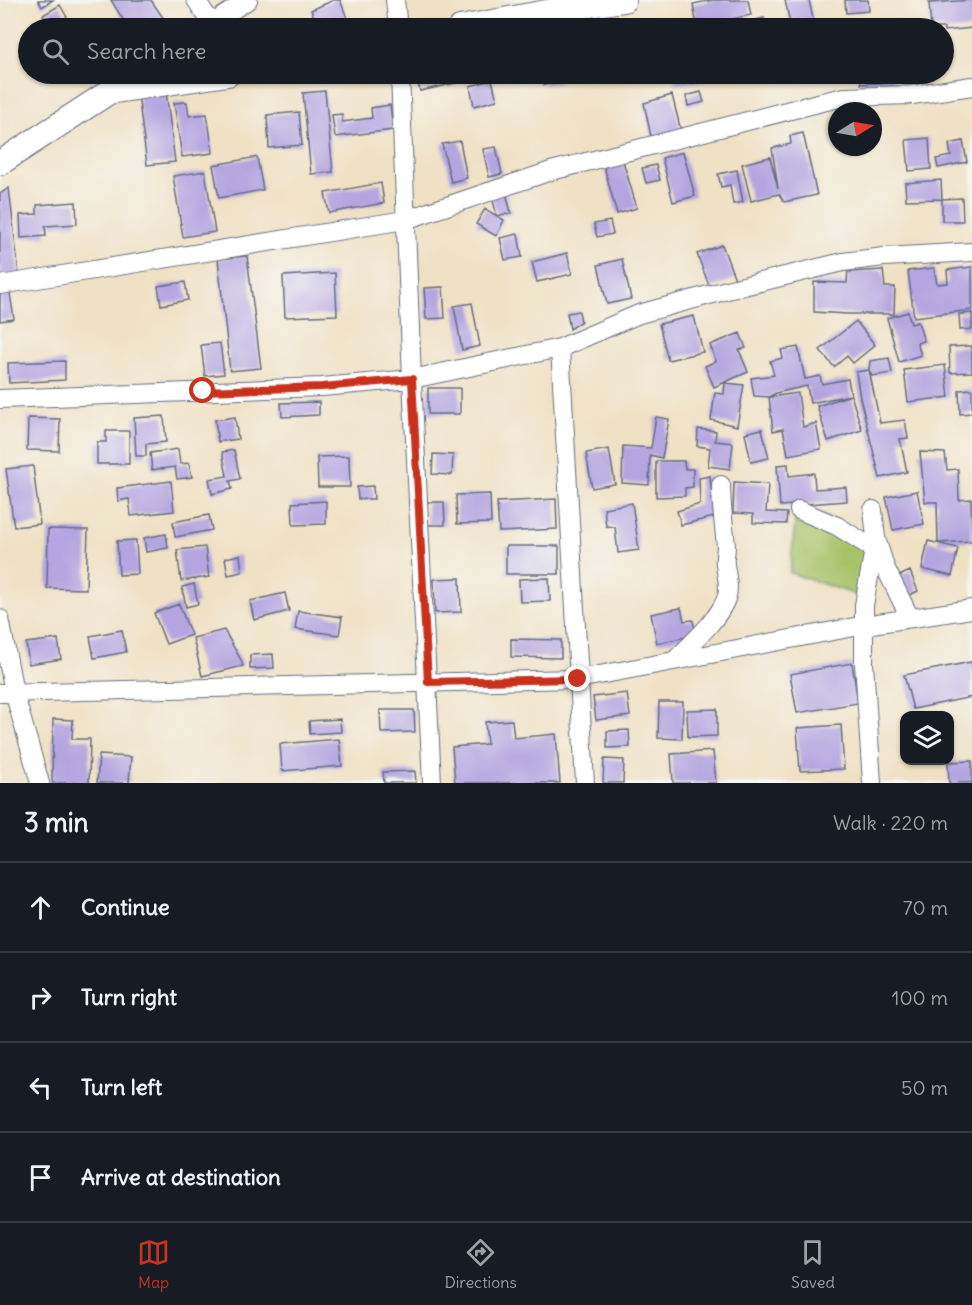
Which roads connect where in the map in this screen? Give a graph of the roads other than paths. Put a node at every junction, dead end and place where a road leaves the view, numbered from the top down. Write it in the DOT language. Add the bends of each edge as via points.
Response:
graph roads {
  1 [pos="196,0"];
  2 [pos="248,0"];
  3 [pos="395,0"];
  4 [pos="624,0"];
  5 [pos="553,5"];
  6 [pos="205,18"];
  7 [pos="221,18"];
  8 [pos="397,18"];
  9 [pos="500,18"];
  10 [pos="123,84"];
  11 [pos="165,84"];
  12 [pos="400,84"];
  13 [pos="972,86"];
  14 [pos="109,93"];
  15 [pos="0,163"];
  16 [pos="405,220"];
  17 [pos="972,252"];
  18 [pos="0,285"];
  19 [pos="560,348"];
  20 [pos="412,379"];
  21 [pos="0,399"];
  22 [pos="721,485"];
  23 [pos="799,510"];
  24 [pos="873,510"];
  25 [pos="875,543"];
  26 [pos="972,609"];
  27 [pos="910,618"];
  28 [pos="0,619"];
  29 [pos="865,625"];
  30 [pos="674,661"];
  31 [pos="578,679"];
  32 [pos="428,682"];
  33 [pos="7,692"];
  34 [pos="40,783"];
  35 [pos="432,783"];
  36 [pos="585,783"];
  37 [pos="872,783"];
  1 -- 6 [label="street"];
  2 -- 7 [label="street"];
  3 -- 8 [label="street"];
  4 -- 5 [label="street"];
  5 -- 9 [label="street"];
  10 -- 14 [label="street"];
  11 -- 14 [label="street"];
  12 -- 16 [label="street"];
  13 -- 16 [label="street" via="822,102 551,171"];
  14 -- 15 [label="street"];
  16 -- 18 [label="street"];
  16 -- 20 [label="street"];
  17 -- 19 [label="street" via="884,257 832,265 639,314"];
  19 -- 20 [label="street"];
  19 -- 31 [label="street"];
  20 -- 21 [label="street" via="322,387"];
  20 -- 32 [label="street"];
  22 -- 30 [label="street" via="726,598 711,623"];
  23 -- 25 [label="street"];
  24 -- 25 [label="street"];
  25 -- 27 [label="street"];
  25 -- 29 [label="street" via="864,604"];
  26 -- 27 [label="street"];
  27 -- 29 [label="street"];
  28 -- 33 [label="street"];
  29 -- 30 [label="street"];
  29 -- 37 [label="street"];
  30 -- 31 [label="street"];
  31 -- 32 [label="street"];
  31 -- 36 [label="street"];
  32 -- 33 [label="street"];
  32 -- 35 [label="street"];
  33 -- 34 [label="street"];
}
